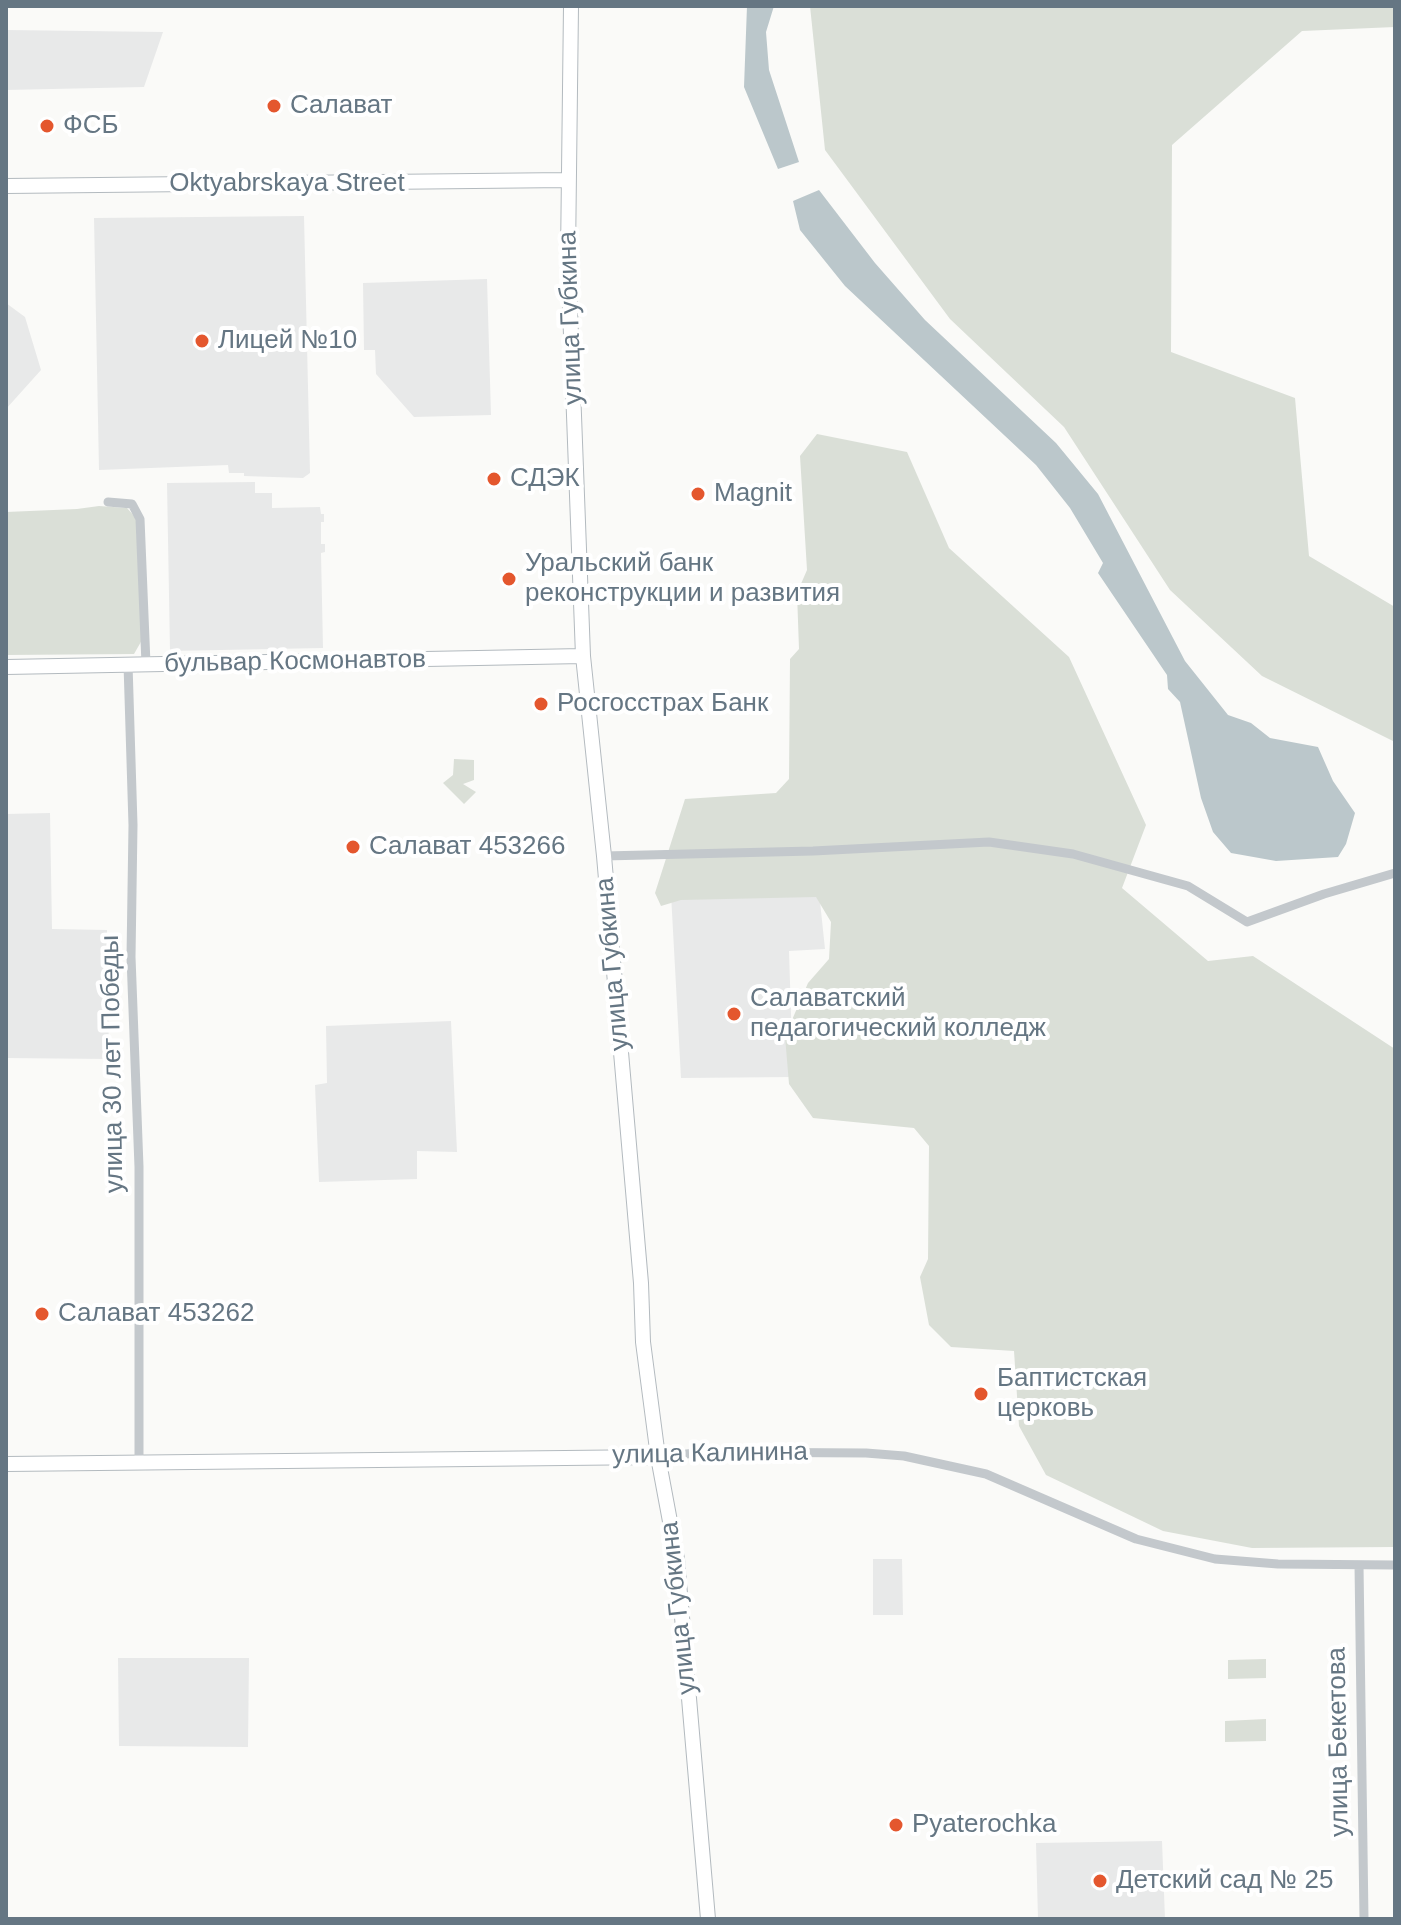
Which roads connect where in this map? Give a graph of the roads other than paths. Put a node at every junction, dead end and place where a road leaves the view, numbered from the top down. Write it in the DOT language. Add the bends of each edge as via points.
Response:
graph roads {
  1 [pos="571,6"];
  2 [pos="567,180"];
  3 [pos="6,186"];
  4 [pos="108,502"];
  5 [pos="583,656"];
  6 [pos="128,664"];
  7 [pos="146,664"];
  8 [pos="6,667"];
  9 [pos="604,856"];
  10 [pos="1395,873"];
  11 [pos="658,1457"];
  12 [pos="139,1463"];
  13 [pos="6,1464"];
  14 [pos="1359,1565"];
  15 [pos="1395,1565"];
  16 [pos="708,1919"];
  17 [pos="1364,1919"];
  1 -- 2 [label="street, улица Губкина"];
  2 -- 3 [label="street, Oktyabrskaya Street"];
  2 -- 5 [label="street, улица Губкина"];
  4 -- 7 [label="street" via="132,504 140,519"];
  5 -- 7 [label="street, бульвар Космонавтов"];
  5 -- 9 [label="street, улица Губкина"];
  6 -- 7 [label="street, бульвар Космонавтов"];
  6 -- 8 [label="street, бульвар Космонавтов"];
  6 -- 12 [label="street, улица 30 лет Победы" via="139,1167"];
  9 -- 10 [label="street" via="989,842 1073,854 1188,886 1247,922"];
  9 -- 11 [label="street, улица Губкина" via="643,1342"];
  11 -- 12 [label="street, улица Калинина"];
  11 -- 14 [label="street, улица Калинина" via="705,1452 904,1456 986,1474 1136,1539 1215,1559"];
  11 -- 16 [label="street, улица Губкина" via="677,1559"];
  12 -- 13 [label="street, улица Калинина"];
  14 -- 15 [label="street, улица Калинина"];
  14 -- 17 [label="street, улица Бекетова"];
}
